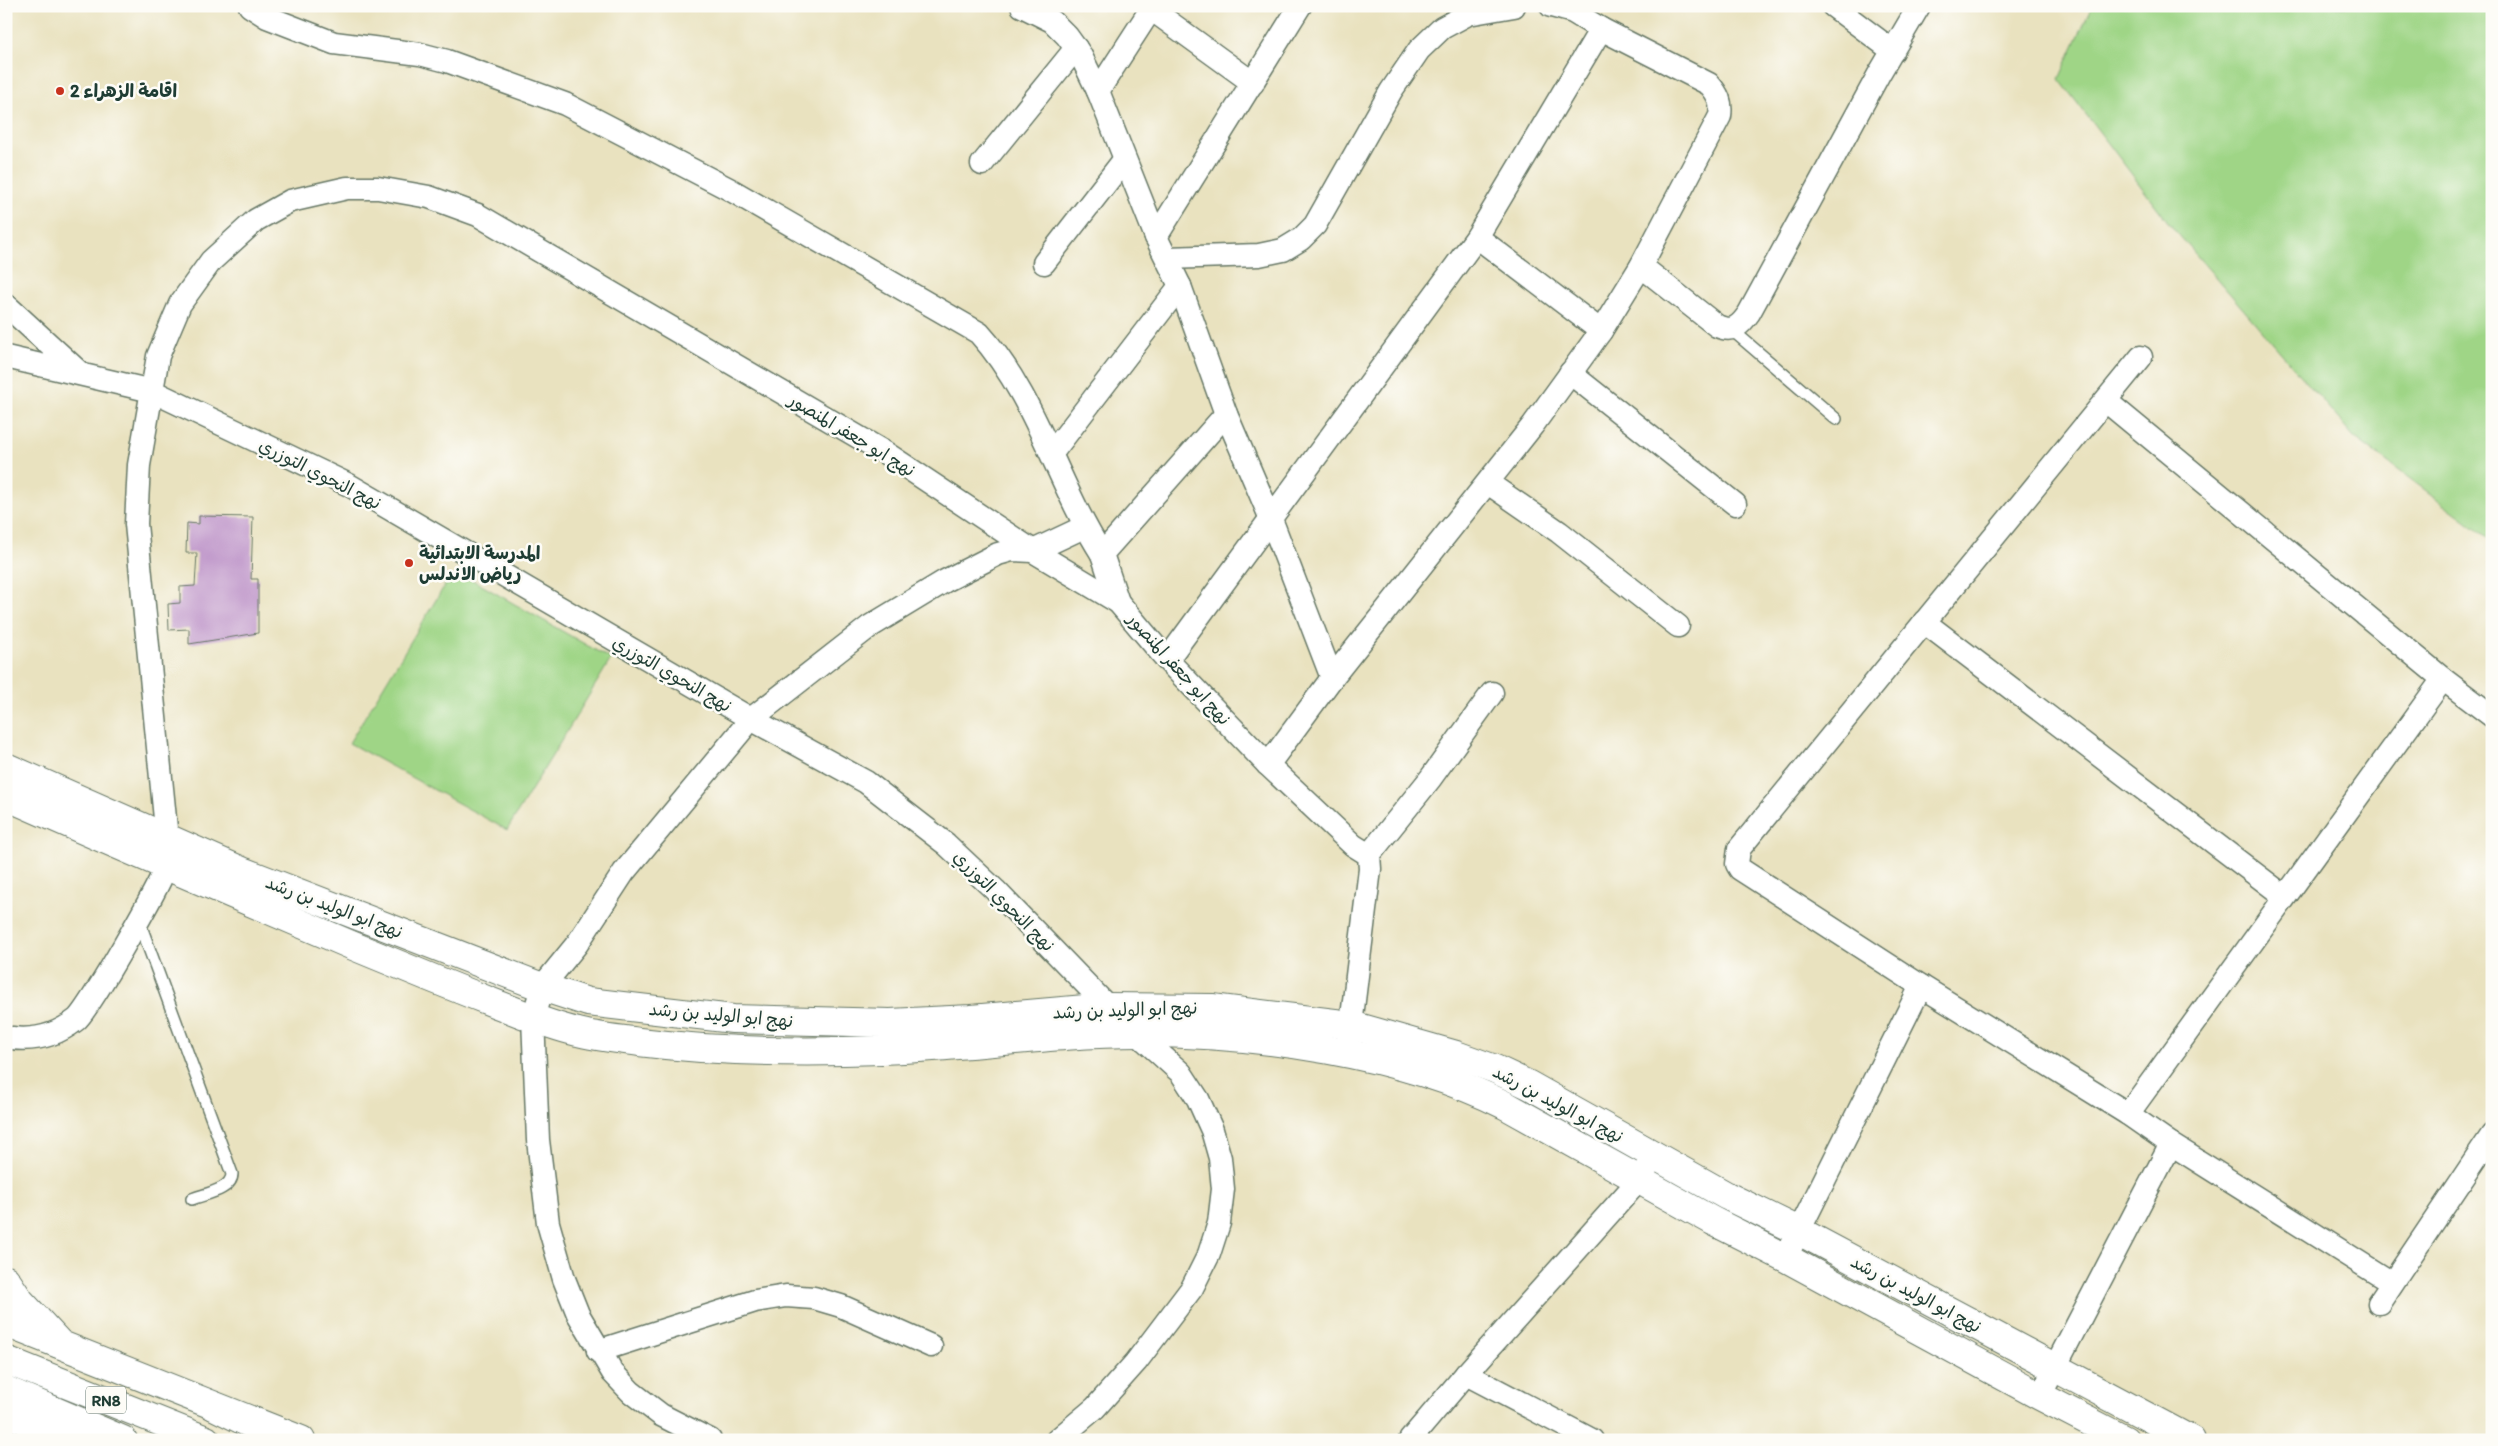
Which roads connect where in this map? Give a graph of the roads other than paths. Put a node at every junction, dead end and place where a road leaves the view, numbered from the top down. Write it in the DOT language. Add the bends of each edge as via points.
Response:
graph roads {
  1 [pos="250,6"];
  2 [pos="1022,6"];
  3 [pos="1300,6"];
  4 [pos="1514,6"];
  5 [pos="1551,6"];
  6 [pos="1833,6"];
  7 [pos="1919,6"];
  8 [pos="1152,8"];
  9 [pos="1572,9"];
  10 [pos="1601,29"];
  11 [pos="1076,48"];
  12 [pos="1893,51"];
  13 [pos="1254,83"];
  14 [pos="1098,91"];
  15 [pos="1124,160"];
  16 [pos="982,164"];
  17 [pos="1156,236"];
  18 [pos="1476,237"];
  19 [pos="1167,258"];
  20 [pos="1044,263"];
  21 [pos="1641,266"];
  22 [pos="1180,286"];
  23 [pos="6,305"];
  24 [pos="1732,330"];
  25 [pos="1601,331"];
  26 [pos="6,357"];
  27 [pos="2141,357"];
  28 [pos="1570,373"];
  29 [pos="82,374"];
  30 [pos="152,392"];
  31 [pos="2106,401"];
  32 [pos="1226,414"];
  33 [pos="1836,419"];
  34 [pos="1052,453"];
  35 [pos="1488,483"];
  36 [pos="1735,504"];
  37 [pos="1271,520"];
  38 [pos="1084,526"];
  39 [pos="1033,551"];
  40 [pos="1102,554"];
  41 [pos="1118,602"];
  42 [pos="1924,622"];
  43 [pos="1678,626"];
  44 [pos="1167,660"];
  45 [pos="1332,678"];
  46 [pos="2443,679"];
  47 [pos="1492,693"];
  48 [pos="2492,716"];
  49 [pos="751,720"];
  50 [pos="1268,765"];
  51 [pos="6,767"];
  52 [pos="6,796"];
  53 [pos="167,839"];
  54 [pos="1369,855"];
  55 [pos="166,866"];
  56 [pos="2284,896"];
  57 [pos="138,920"];
  58 [pos="1921,986"];
  59 [pos="542,987"];
  60 [pos="1108,1008"];
  61 [pos="533,1018"];
  62 [pos="1351,1025"];
  63 [pos="1138,1033"];
  64 [pos="12,1038"];
  65 [pos="1345,1054"];
  66 [pos="2128,1114"];
  67 [pos="2492,1135"];
  68 [pos="2171,1144"];
  69 [pos="1653,1156"];
  70 [pos="1639,1180"];
  71 [pos="192,1199"];
  72 [pos="1800,1232"];
  73 [pos="1786,1258"];
  74 [pos="6,1280"];
  75 [pos="2392,1283"];
  76 [pos="2379,1303"];
  77 [pos="6,1323"];
  78 [pos="60,1344"];
  79 [pos="931,1346"];
  80 [pos="598,1351"];
  81 [pos="6,1360"];
  82 [pos="2055,1369"];
  83 [pos="1466,1374"];
  84 [pos="6,1390"];
  85 [pos="2040,1396"];
  86 [pos="214,1406"];
  87 [pos="6,1413"];
  88 [pos="70,1440"];
  89 [pos="123,1440"];
  90 [pos="206,1440"];
  91 [pos="283,1440"];
  92 [pos="301,1440"];
  93 [pos="710,1440"];
  94 [pos="1058,1440"];
  95 [pos="1410,1440"];
  96 [pos="1592,1440"];
  97 [pos="2125,1440"];
  98 [pos="2191,1440"];
  1 -- 34 [label="street" via="267,17 334,43 420,54 487,74 565,104 729,189 979,333 1002,359"];
  2 -- 11 [label="street" via="1052,21"];
  3 -- 13 [label="street"];
  4 -- 19 [label="street" via="1468,14 1442,28 1419,50 1391,91 1315,225 1300,239 1283,250 1259,255"];
  5 -- 9 [label="street"];
  6 -- 12 [label="street"];
  7 -- 12 [label="street"];
  8 -- 13 [label="street"];
  8 -- 14 [label="street"];
  9 -- 10 [label="street"];
  10 -- 18 [label="street"];
  10 -- 21 [label="street" via="1708,84 1720,100 1720,116"];
  11 -- 14 [label="street"];
  11 -- 16 [label="street"];
  12 -- 24 [label="street" via="1749,313 1740,326"];
  13 -- 17 [label="street"];
  14 -- 15 [label="street"];
  15 -- 17 [label="street"];
  15 -- 20 [label="street"];
  17 -- 19 [label="street"];
  18 -- 25 [label="street"];
  18 -- 37 [label="street"];
  19 -- 22 [label="street"];
  21 -- 24 [label="street" via="1717,326"];
  21 -- 25 [label="street"];
  22 -- 32 [label="street"];
  22 -- 34 [label="street"];
  23 -- 29 [label="street"];
  24 -- 33 [label="lane"];
  25 -- 28 [label="street"];
  26 -- 29 [label="street, نهج النحوي التوزري"];
  27 -- 31 [label="street"];
  28 -- 35 [label="street"];
  28 -- 36 [label="street"];
  29 -- 30 [label="street, نهج النحوي التوزري"];
  30 -- 39 [label="street, نهج ابو جعفر المنصور" via="158,356 180,304 211,261 256,220 290,201 318,193 347,188 407,192 478,215 582,274 884,452"];
  30 -- 49 [label="street, نهج النحوي التوزري" via="349,485"];
  30 -- 53 [label="street, نهج ابو جعفر المنصور" via="138,465 136,524"];
  31 -- 42 [label="street"];
  31 -- 46 [label="street"];
  32 -- 37 [label="street"];
  32 -- 40 [label="street"];
  34 -- 38 [label="street"];
  35 -- 43 [label="street" via="1559,532"];
  35 -- 45 [label="street"];
  37 -- 44 [label="street"];
  37 -- 45 [label="street"];
  38 -- 39 [label="street"];
  38 -- 40 [label="street"];
  39 -- 41 [label="street, نهج ابو جعفر المنصور"];
  39 -- 49 [label="street" via="1012,550 998,554 936,586 869,627"];
  40 -- 41 [label="street"];
  41 -- 44 [label="street, نهج ابو جعفر المنصور"];
  42 -- 56 [label="street"];
  42 -- 58 [label="street" via="1739,849 1736,859 1740,869"];
  44 -- 50 [label="street, نهج ابو جعفر المنصور"];
  45 -- 50 [label="street"];
  46 -- 48 [label="street"];
  46 -- 56 [label="street"];
  47 -- 54 [label="street" via="1430,779"];
  49 -- 59 [label="street" via="624,872 577,944"];
  49 -- 60 [label="street, نهج النحوي التوزري" via="866,782 905,810 995,890"];
  50 -- 54 [label="street, نهج ابو جعفر المنصور" via="1353,845"];
  51 -- 53 [label="main road, نهج ابو الوليد بن رشد"];
  52 -- 55 [label="main road, نهج ابو الوليد بن رشد"];
  53 -- 55 [label="street, نهج ابو جعفر المنصور"];
  53 -- 59 [label="main road, نهج ابو الوليد بن رشد"];
  54 -- 62 [label="street"];
  55 -- 57 [label="street"];
  55 -- 61 [label="main road, نهج ابو الوليد بن رشد"];
  56 -- 66 [label="street"];
  57 -- 64 [label="street" via="78,1019 49,1036 28,1040"];
  57 -- 71 [label="lane" via="232,1174 227,1186"];
  58 -- 66 [label="street"];
  58 -- 72 [label="street"];
  59 -- 60 [label="main road, نهج ابو الوليد بن رشد" via="588,1002 646,1010 805,1022 890,1023"];
  59 -- 61 [label="street"];
  60 -- 62 [label="main road, نهج ابو الوليد بن رشد" via="1212,1008"];
  60 -- 63 [label="street, نهج النحوي التوزري"];
  61 -- 63 [label="main road, نهج ابو الوليد بن رشد" via="578,1032 642,1042 799,1052 946,1047"];
  61 -- 80 [label="street" via="538,1140 548,1223 564,1279"];
  62 -- 65 [label="street"];
  62 -- 69 [label="main road, نهج ابو الوليد بن رشد" via="1495,1069"];
  63 -- 65 [label="main road, نهج ابو الوليد بن رشد" via="1280,1042"];
  63 -- 94 [label="street, نهج النحوي التوزري" via="1181,1072 1209,1122 1220,1158 1223,1189 1219,1223 1209,1254 1192,1288 1165,1326 1094,1408"];
  65 -- 70 [label="main road, نهج ابو الوليد بن رشد" via="1474,1090"];
  66 -- 68 [label="street"];
  67 -- 75 [label="street"];
  68 -- 75 [label="street"];
  68 -- 82 [label="street"];
  69 -- 70 [label="street"];
  69 -- 72 [label="main road, نهج ابو الوليد بن رشد"];
  70 -- 73 [label="main road, نهج ابو الوليد بن رشد"];
  70 -- 83 [label="street"];
  72 -- 73 [label="street"];
  72 -- 82 [label="main road, نهج ابو الوليد بن رشد"];
  73 -- 85 [label="main road, نهج ابو الوليد بن رشد"];
  74 -- 78 [label="main road" via="20,1301"];
  75 -- 76 [label="street"];
  77 -- 78 [label="main road"];
  78 -- 86 [label="main road"];
  79 -- 80 [label="street" via="841,1306 814,1298 786,1296 755,1301"];
  80 -- 93 [label="street" via="631,1392 661,1415"];
  81 -- 90 [label="main road, RN8"];
  82 -- 85 [label="street"];
  82 -- 98 [label="main road, نهج ابو الوليد بن رشد"];
  83 -- 95 [label="street"];
  83 -- 96 [label="street"];
  84 -- 89 [label="main road, RN8"];
  85 -- 97 [label="main road, نهج ابو الوليد بن رشد"];
  86 -- 91 [label="main road"];
  86 -- 92 [label="main road"];
  87 -- 88 [label="main road"];
}
